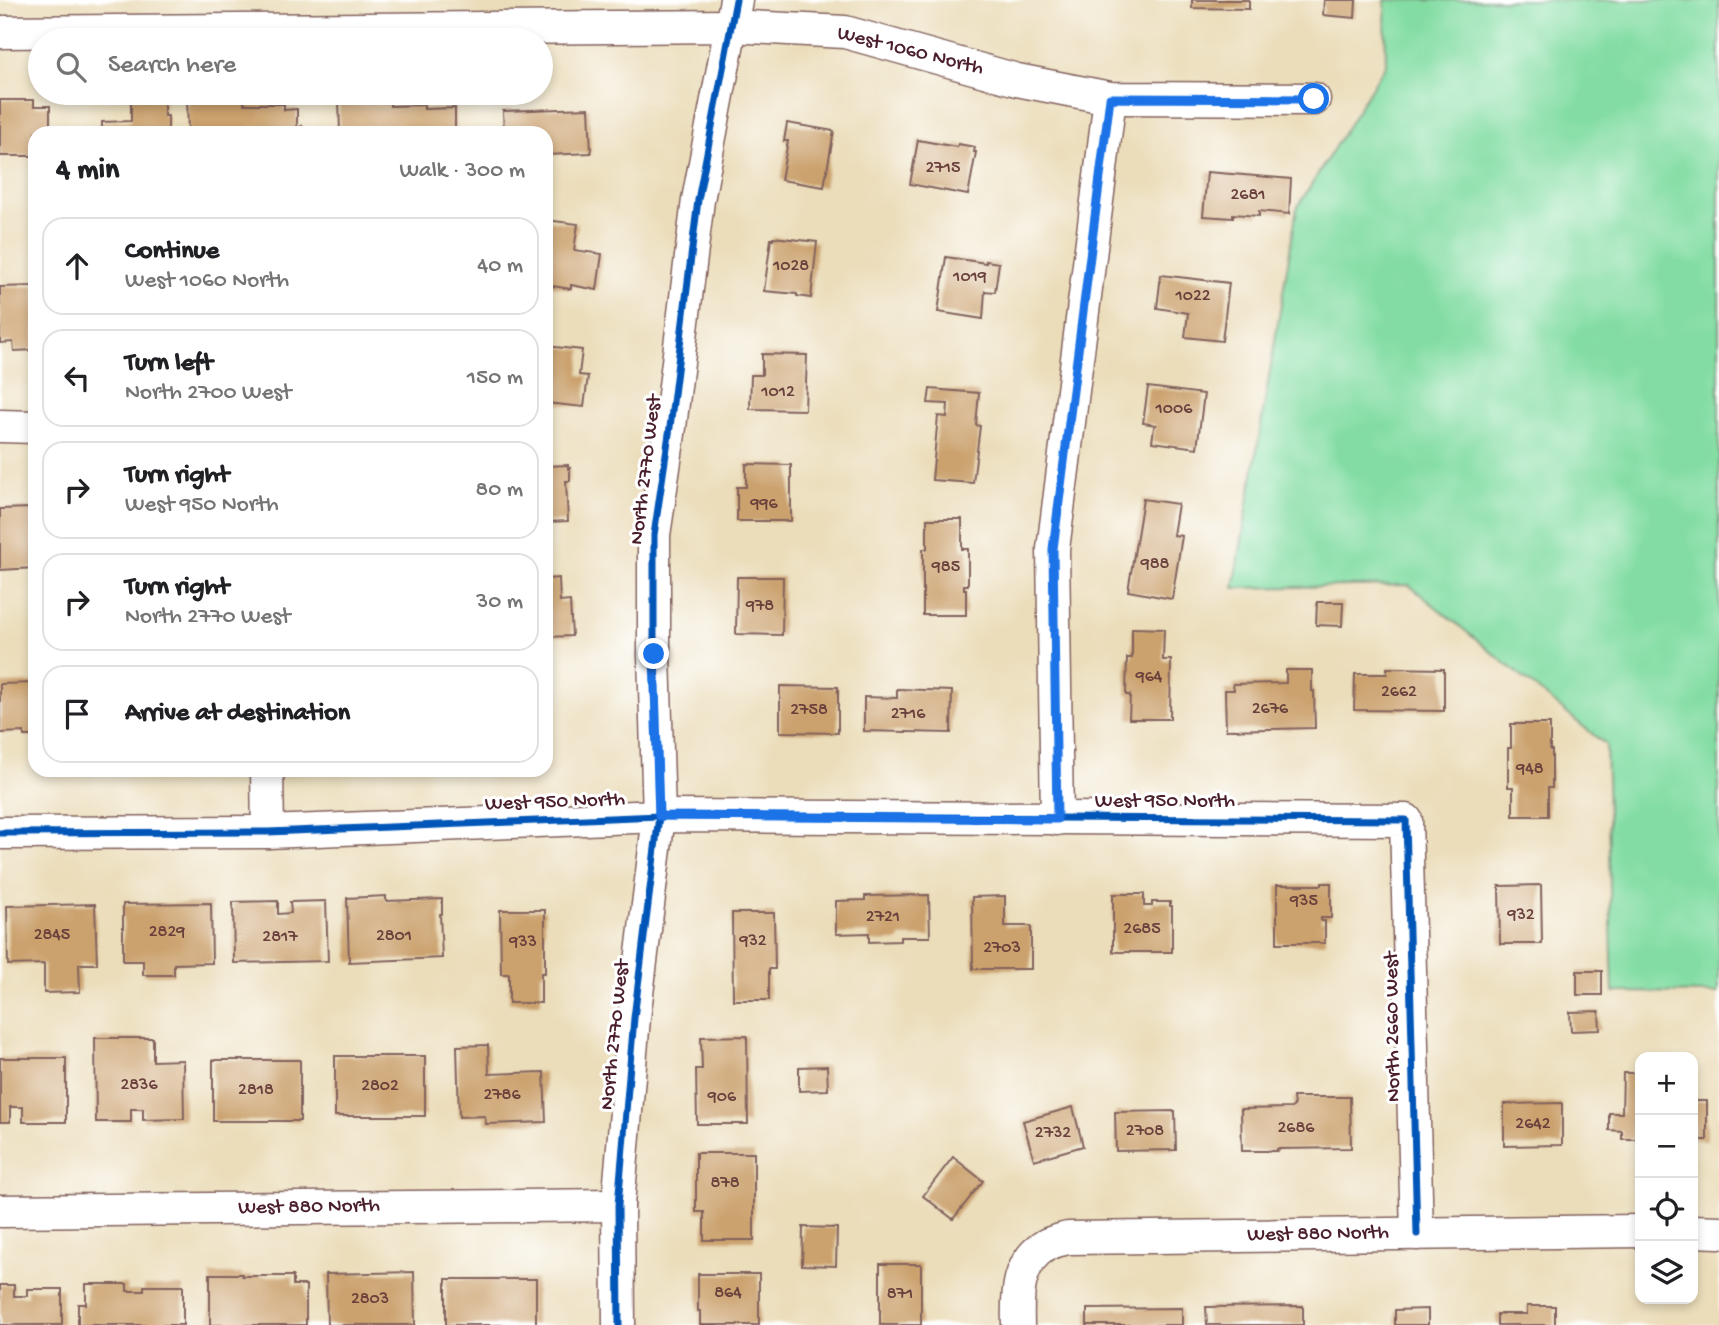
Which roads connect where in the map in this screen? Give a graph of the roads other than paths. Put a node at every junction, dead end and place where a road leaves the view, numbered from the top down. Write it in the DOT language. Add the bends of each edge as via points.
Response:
graph roads {
  1 [pos="733,13"];
  2 [pos="154,28"];
  3 [pos="28,31"];
  4 [pos="0,32"];
  5 [pos="1110,98"];
  6 [pos="1314,99"];
  7 [pos="0,426"];
  8 [pos="28,427"];
  9 [pos="267,777"];
  10 [pos="659,816"];
  11 [pos="1057,819"];
  12 [pos="1406,820"];
  13 [pos="268,832"];
  14 [pos="0,833"];
  15 [pos="618,1205"];
  16 [pos="0,1211"];
  17 [pos="1635,1231"];
  18 [pos="1698,1231"];
  19 [pos="1719,1232"];
  20 [pos="1417,1234"];
  21 [pos="619,1325"];
  22 [pos="1018,1325"];
  1 -- 2 [label="street, West 1060 North"];
  1 -- 5 [label="street, West 1060 North" via="845,32 1017,80"];
  1 -- 10 [label="street, North 2770 West" via="698,200 653,535"];
  3 -- 4 [label="street, West 1060 North"];
  5 -- 6 [label="street, West 1060 North"];
  5 -- 11 [label="street" via="1053,549"];
  7 -- 8 [label="street"];
  9 -- 13 [label="street"];
  10 -- 11 [label="street, West 950 North"];
  10 -- 13 [label="street, West 950 North"];
  10 -- 15 [label="street, North 2770 West" via="634,1018"];
  11 -- 12 [label="street, West 950 North"];
  12 -- 20 [label="street, North 2660 West"];
  13 -- 14 [label="street, West 950 North"];
  15 -- 16 [label="street, West 880 North"];
  15 -- 21 [label="street, North 2770 West"];
  17 -- 20 [label="street, West 880 North"];
  18 -- 19 [label="street"];
  20 -- 22 [label="street, West 880 North" via="1068,1238 1040,1250 1021,1274"];
}
